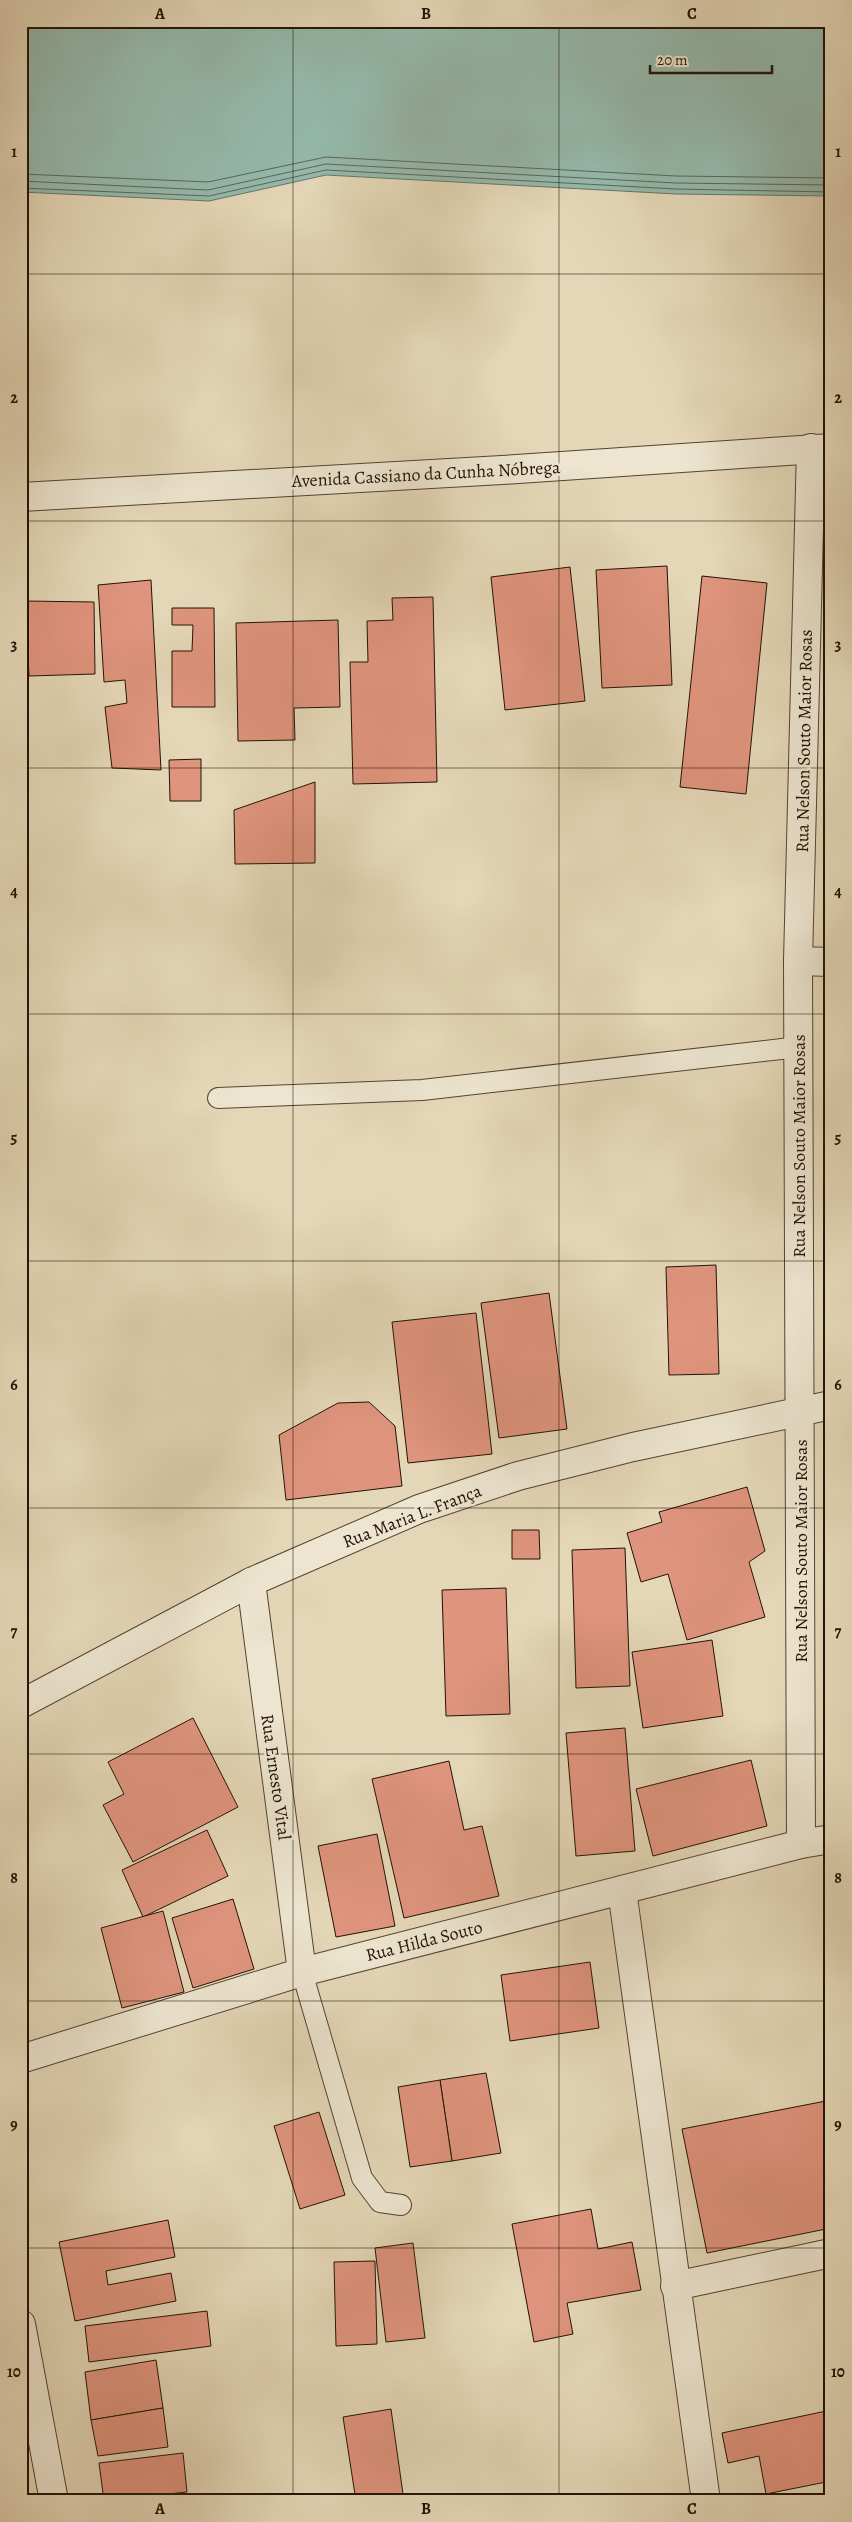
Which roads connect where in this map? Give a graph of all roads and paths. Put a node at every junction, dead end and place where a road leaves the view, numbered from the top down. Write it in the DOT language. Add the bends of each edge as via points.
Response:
graph roads {
  1 [pos="821,448"];
  2 [pos="21,497"];
  3 [pos="798,962"];
  4 [pos="831,962"];
  5 [pos="799,1047"];
  6 [pos="218,1098"];
  7 [pos="831,1405"];
  8 [pos="801,1410"];
  9 [pos="251,1582"];
  10 [pos="21,1704"];
  11 [pos="831,1838"];
  12 [pos="801,1844"];
  13 [pos="622,1890"];
  14 [pos="302,1972"];
  15 [pos="21,2059"];
  16 [pos="401,2205"];
  17 [pos="831,2253"];
  18 [pos="675,2286"];
  19 [pos="21,2324"];
  20 [pos="31,2431"];
  21 [pos="54,2501"];
  22 [pos="706,2501"];
  1 -- 2 [label="street, Avenida Cassiano da Cunha Nóbrega"];
  1 -- 3 [label="street, Rua Nelson Souto Maior Rosas"];
  3 -- 4 [label="street"];
  3 -- 5 [label="street, Rua Nelson Souto Maior Rosas"];
  5 -- 6 [label="lane" via="422,1090"];
  5 -- 8 [label="street, Rua Nelson Souto Maior Rosas"];
  7 -- 8 [label="street, Rua Maria L. França"];
  8 -- 9 [label="street, Rua Maria L. França" via="518,1476 419,1509"];
  8 -- 12 [label="street, Rua Nelson Souto Maior Rosas"];
  9 -- 10 [label="street, Rua Maria L. França"];
  9 -- 14 [label="street, Rua Ernesto Vital"];
  11 -- 12 [label="street, Rua Hilda Souto"];
  12 -- 13 [label="street, Rua Hilda Souto"];
  13 -- 14 [label="street, Rua Hilda Souto"];
  13 -- 18 [label="street"];
  14 -- 15 [label="street, Rua Hilda Souto"];
  14 -- 16 [label="lane" via="362,2178 380,2202"];
  17 -- 18 [label="street"];
  18 -- 22 [label="street"];
  19 -- 20 [label="street"];
  20 -- 21 [label="street"];
}
